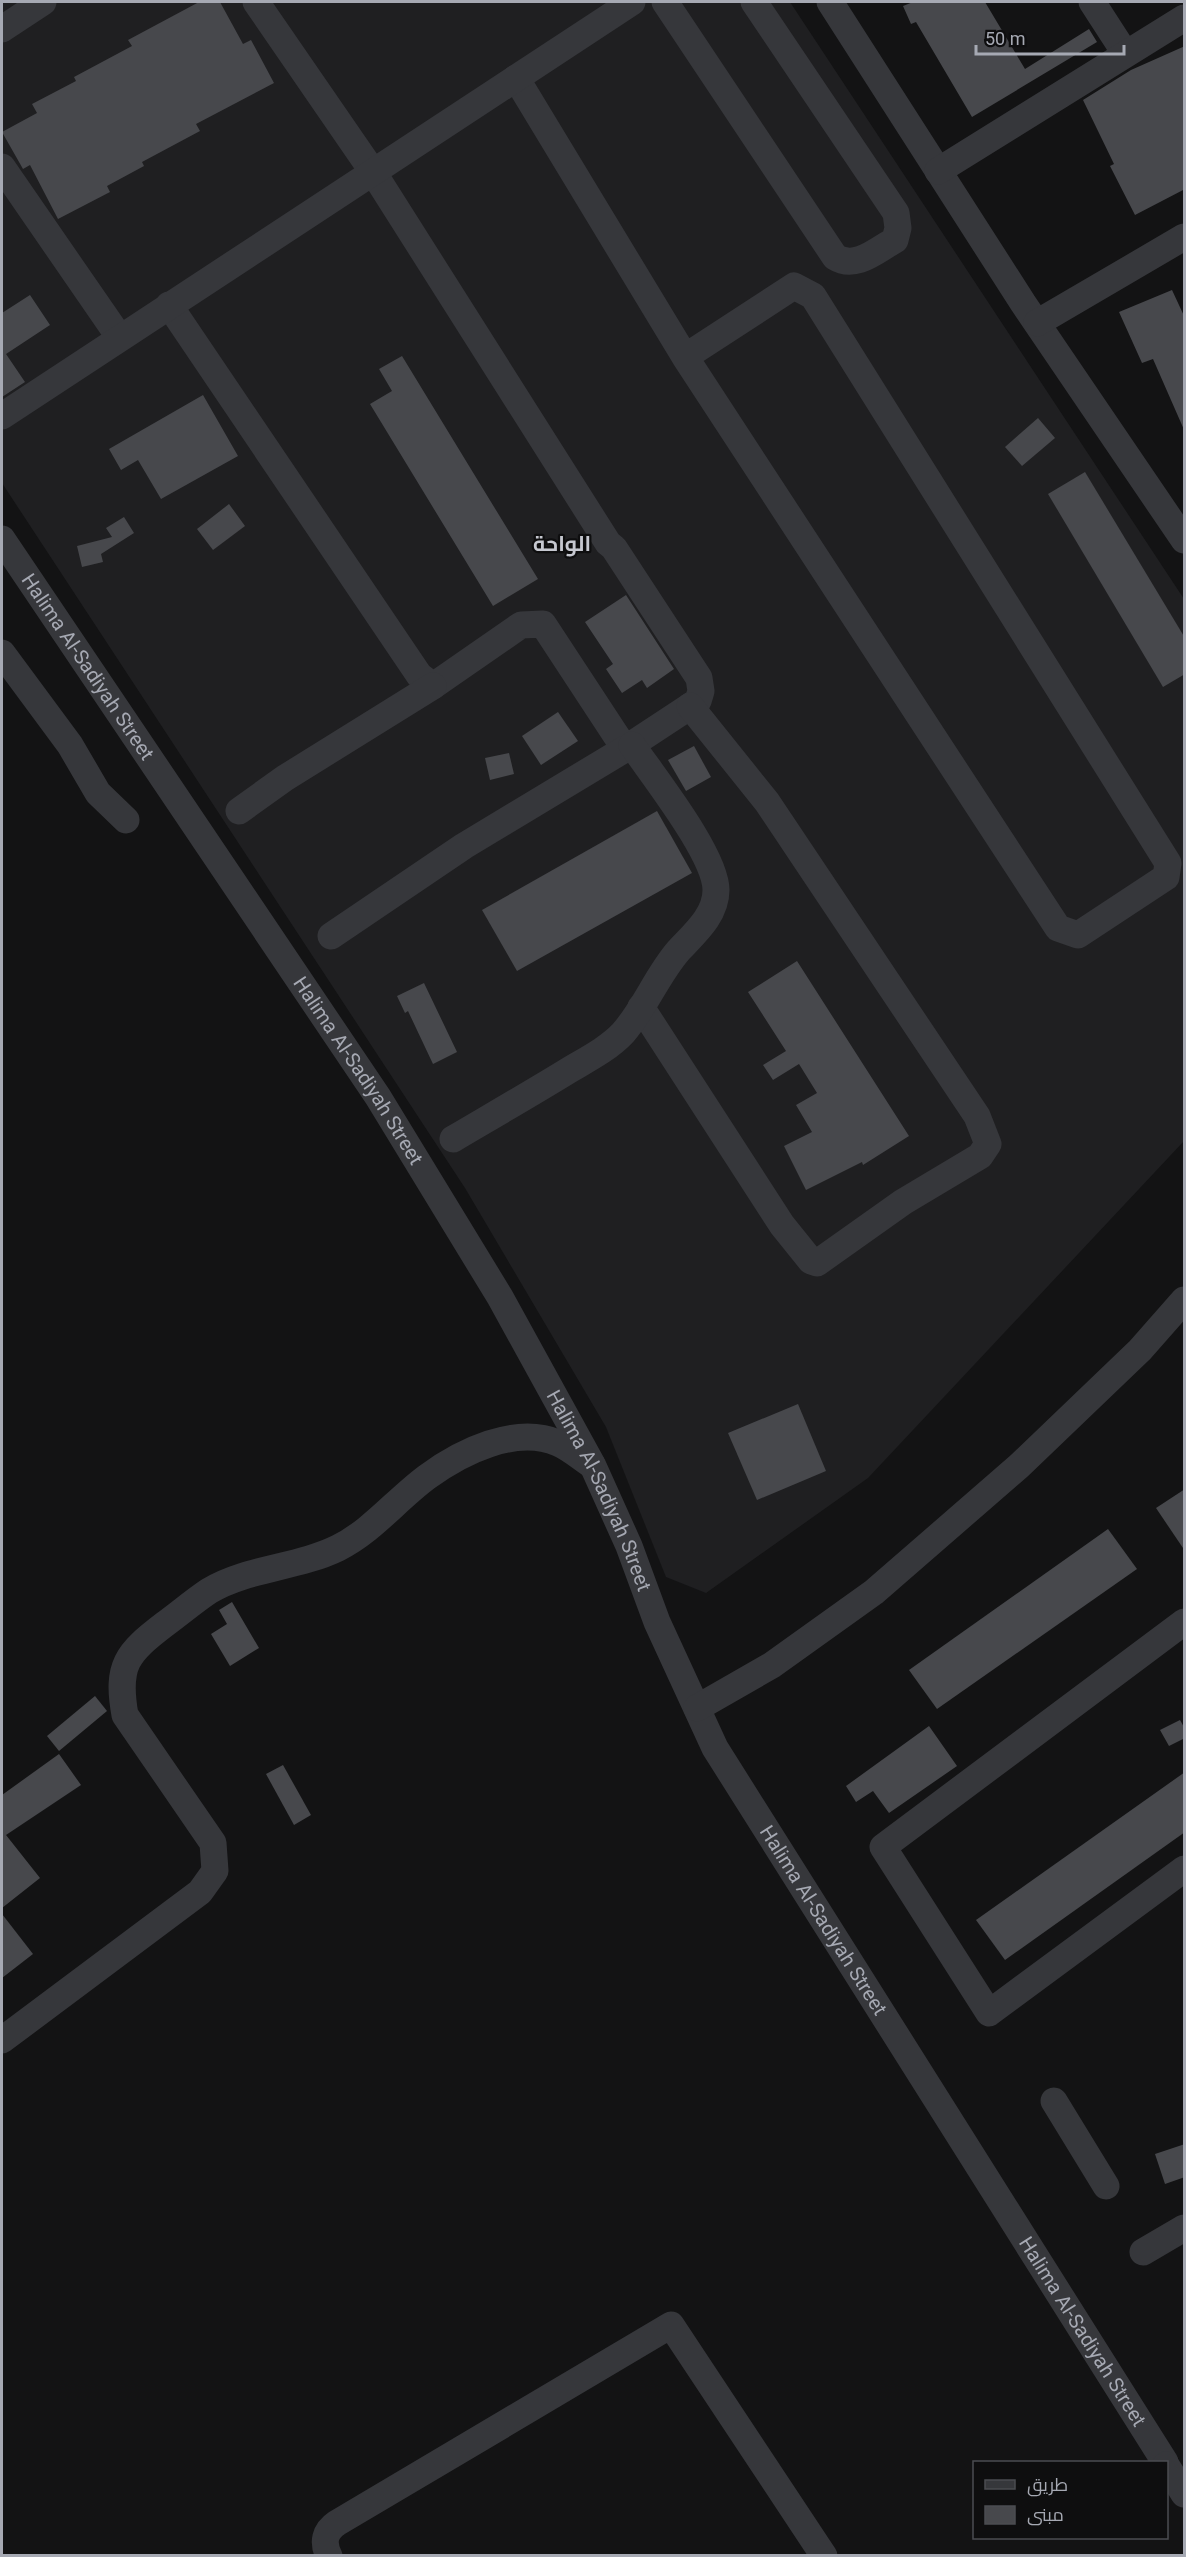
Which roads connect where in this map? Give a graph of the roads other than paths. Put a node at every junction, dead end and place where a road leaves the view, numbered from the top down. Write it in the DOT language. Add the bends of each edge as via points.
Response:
graph roads {
  1 [pos="43,2"];
  2 [pos="256,2"];
  3 [pos="665,2"];
  4 [pos="754,2"];
  5 [pos="830,2"];
  6 [pos="1092,2"];
  7 [pos="624,3"];
  8 [pos="1185,18"];
  9 [pos="2,29"];
  10 [pos="1125,53"];
  11 [pos="516,78"];
  12 [pos="2,167"];
  13 [pos="938,171"];
  14 [pos="373,172"];
  15 [pos="1185,237"];
  16 [pos="169,305"];
  17 [pos="1037,323"];
  18 [pos="120,338"];
  19 [pos="685,357"];
  20 [pos="2,416"];
  21 [pos="1181,528"];
  22 [pos="2,539"];
  23 [pos="2,653"];
  24 [pos="433,686"];
  25 [pos="690,706"];
  26 [pos="629,747"];
  27 [pos="239,811"];
  28 [pos="126,820"];
  29 [pos="331,936"];
  30 [pos="641,1007"];
  31 [pos="453,1139"];
  32 [pos="1185,1300"];
  33 [pos="593,1466"];
  34 [pos="1185,1622"];
  35 [pos="697,1708"];
  36 [pos="1185,1869"];
  37 [pos="2,2040"];
  38 [pos="1054,2101"];
  39 [pos="1106,2186"];
  40 [pos="1185,2228"];
  41 [pos="1143,2252"];
  42 [pos="1164,2461"];
  43 [pos="1168,2467"];
  44 [pos="1185,2494"];
  45 [pos="816,2553"];
  46 [pos="329,2556"];
  1 -- 9 [label="street"];
  2 -- 14 [label="street"];
  3 -- 4 [label="street" via="835,257 858,261 895,240 896,213"];
  5 -- 13 [label="street"];
  6 -- 10 [label="street"];
  7 -- 11 [label="street"];
  8 -- 10 [label="street"];
  10 -- 13 [label="street"];
  11 -- 14 [label="street"];
  11 -- 19 [label="street"];
  12 -- 18 [label="street"];
  13 -- 17 [label="street"];
  14 -- 16 [label="street"];
  14 -- 25 [label="street" via="608,543 699,678 700,697"];
  15 -- 17 [label="street"];
  16 -- 18 [label="street"];
  16 -- 24 [label="street" via="419,675"];
  17 -- 21 [label="street"];
  18 -- 20 [label="street"];
  19 -- 19 [label="street" via="1058,928 1078,935 1166,876 1168,863 813,296 794,286"];
  22 -- 33 [label="street, Halima Al-Sadiyah Street" via="378,1097 500,1297"];
  23 -- 28 [label="street" via="70,745 98,793"];
  24 -- 26 [label="street" via="521,625 543,624"];
  24 -- 27 [label="street"];
  25 -- 26 [label="street"];
  25 -- 30 [label="street" via="767,802 851,924 977,1116 988,1144 980,1156 903,1202 817,1263 811,1261 782,1225"];
  26 -- 29 [label="street" via="464,846"];
  26 -- 30 [label="street" via="677,809 712,871 716,888 715,903 695,936 680,950"];
  30 -- 31 [label="street" via="622,1034 593,1055"];
  32 -- 35 [label="street" via="1140,1350 1019,1466 874,1592 772,1665"];
  33 -- 35 [label="street, Halima Al-Sadiyah Street"];
  33 -- 37 [label="street" via="557,1443 529,1438 501,1440 426,1478 380,1519 339,1547 210,1591 139,1644 124,1665 121,1694 125,1715 213,1843 215,1871 200,1892"];
  34 -- 36 [label="street" via="883,1847 989,2013"];
  35 -- 42 [label="street, Halima Al-Sadiyah Street" via="715,1748"];
  38 -- 39 [label="street"];
  40 -- 41 [label="street"];
  43 -- 44 [label="street, Halima Al-Sadiyah Street"];
  45 -- 46 [label="street" via="671,2325 337,2523 325,2538"];
}
